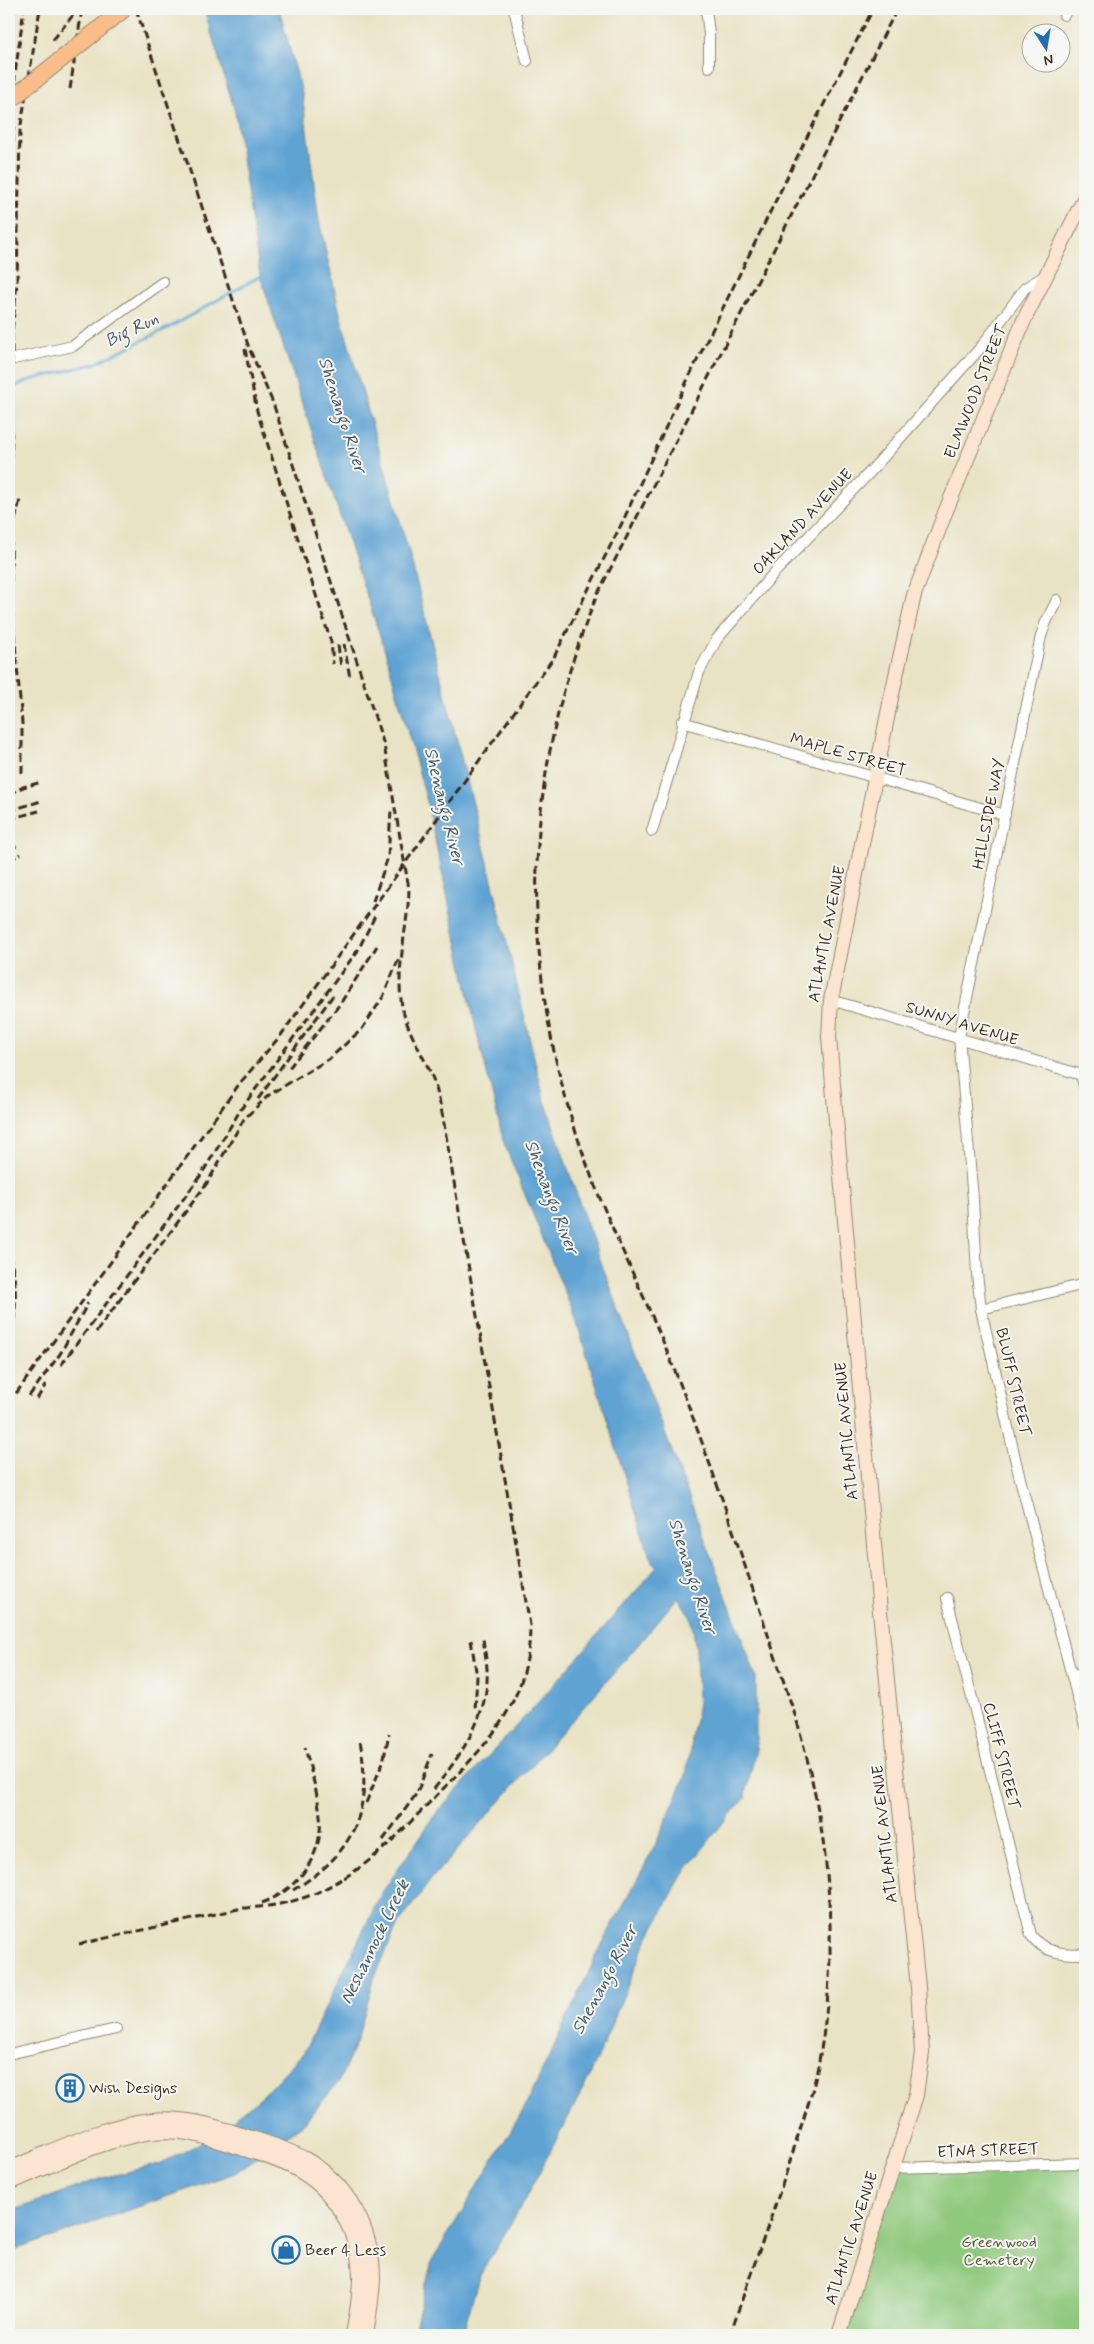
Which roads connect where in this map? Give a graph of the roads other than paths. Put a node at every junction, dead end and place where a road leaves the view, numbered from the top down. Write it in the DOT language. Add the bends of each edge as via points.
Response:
graph roads {
  1 [pos="124,9"];
  2 [pos="514,9"];
  3 [pos="706,9"];
  4 [pos="527,61"];
  5 [pos="709,67"];
  6 [pos="9,101"];
  7 [pos="1085,198"];
  8 [pos="1046,275"];
  9 [pos="163,282"];
  10 [pos="9,360"];
  11 [pos="941,523"];
  12 [pos="1057,600"];
  13 [pos="682,722"];
  14 [pos="876,778"];
  15 [pos="1005,815"];
  16 [pos="652,831"];
  17 [pos="831,1000"];
  18 [pos="959,1038"];
  19 [pos="1083,1075"];
  20 [pos="1085,1089"];
  21 [pos="1085,1284"];
  22 [pos="981,1309"];
  23 [pos="946,1598"];
  24 [pos="1085,1672"];
  25 [pos="1073,1675"];
  26 [pos="1085,1726"];
  27 [pos="1085,1954"];
  28 [pos="116,2028"];
  29 [pos="9,2054"];
  30 [pos="1085,2163"];
  31 [pos="892,2168"];
  32 [pos="9,2169"];
  33 [pos="9,2183"];
  34 [pos="353,2335"];
  35 [pos="366,2335"];
  36 [pos="839,2335"];
  1 -- 6 [label="main road, bridge"];
  2 -- 4 [label="street"];
  3 -- 5 [label="street"];
  7 -- 8 [label="street, ELMWOOD STREET"];
  8 -- 11 [label="street, ELMWOOD STREET"];
  8 -- 13 [label="street, OAKLAND AVENUE" via="1025,288 982,346 717,639 699,672"];
  9 -- 10 [label="street" via="73,346"];
  11 -- 14 [label="street, ATLANTIC AVENUE" via="914,595"];
  12 -- 15 [label="street, HILLSIDE WAY" via="1041,636"];
  13 -- 14 [label="street, MAPLE STREET"];
  13 -- 16 [label="street, OAKLAND AVENUE"];
  14 -- 15 [label="street, MAPLE STREET"];
  14 -- 17 [label="street, ATLANTIC AVENUE"];
  15 -- 18 [label="street, HILLSIDE WAY"];
  17 -- 18 [label="street, SUNNY AVENUE"];
  17 -- 31 [label="street, ATLANTIC AVENUE" via="829,1036 835,1109 921,2034 916,2096"];
  18 -- 19 [label="street, SUNNY AVENUE"];
  18 -- 22 [label="street, BLUFF STREET"];
  19 -- 20 [label="street"];
  21 -- 22 [label="street"];
  22 -- 25 [label="street, BLUFF STREET" via="1018,1471"];
  23 -- 27 [label="street, CLIFF STREET" via="1031,1935 1052,1952"];
  24 -- 25 [label="street"];
  25 -- 26 [label="street, BLUFF STREET"];
  28 -- 29 [label="street"];
  30 -- 31 [label="street, ETNA STREET"];
  31 -- 36 [label="street, ATLANTIC AVENUE"];
  32 -- 35 [label="street" via="101,2132 141,2121 179,2119 277,2146 305,2159 326,2174 344,2194 368,2239 373,2277"];
  33 -- 34 [label="street" via="105,2144 166,2131 207,2137 287,2164 309,2176 330,2196 348,2222 355,2242 360,2277"];
}
